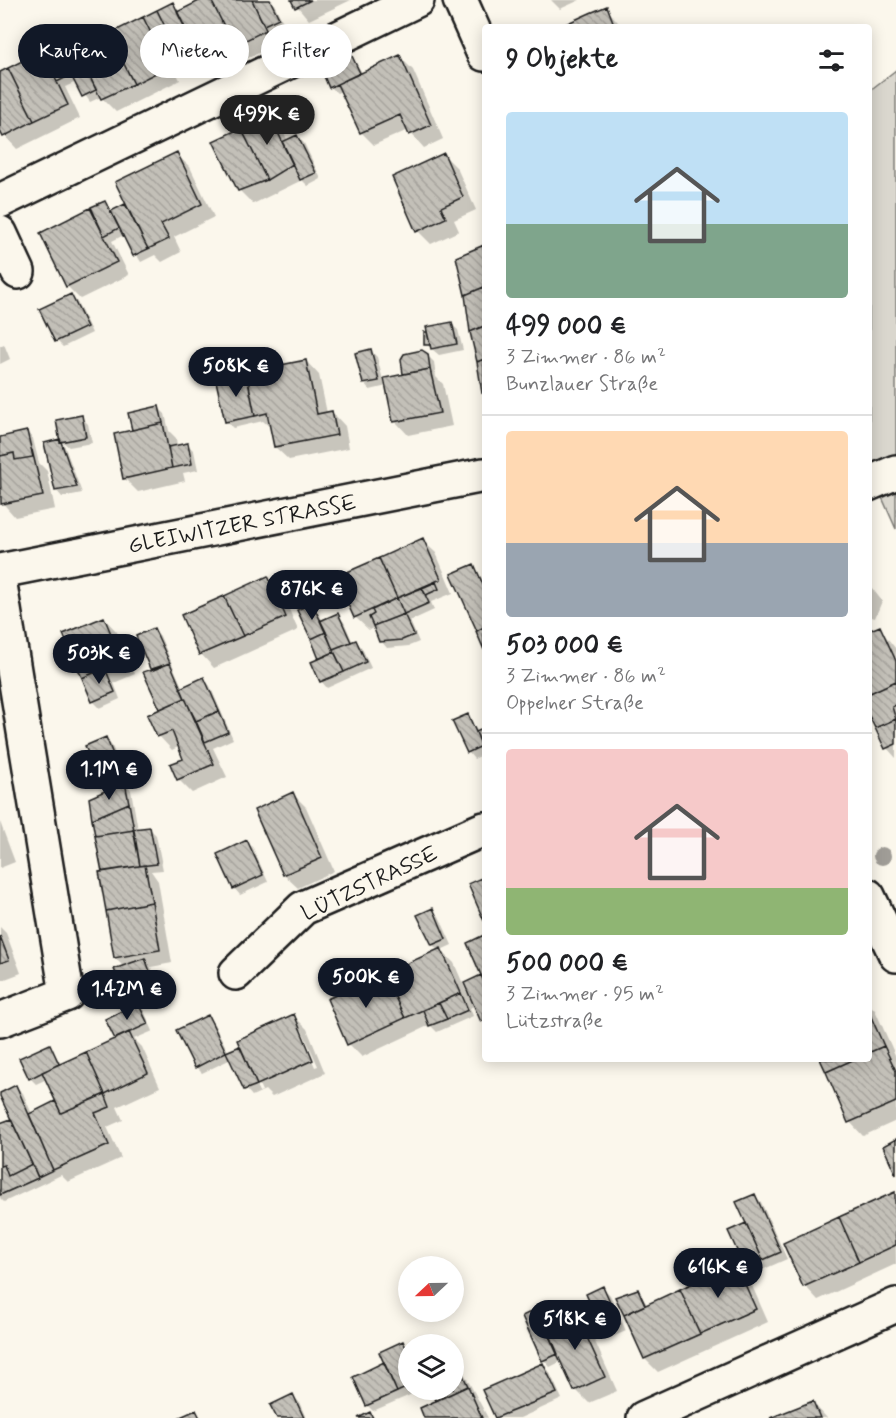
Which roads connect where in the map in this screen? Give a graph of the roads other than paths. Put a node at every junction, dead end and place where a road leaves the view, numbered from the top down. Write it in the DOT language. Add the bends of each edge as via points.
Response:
graph roads {
  1 [pos="417,0"];
  2 [pos="460,0"];
  3 [pos="482,50"];
  4 [pos="0,201"];
  5 [pos="0,233"];
  6 [pos="18,272"];
  7 [pos="896,472"];
  8 [pos="482,475"];
  9 [pos="872,482"];
  10 [pos="0,571"];
  11 [pos="0,585"];
  12 [pos="482,830"];
  13 [pos="872,904"];
  14 [pos="896,955"];
  15 [pos="236,973"];
  16 [pos="0,1020"];
  17 [pos="896,1305"];
  18 [pos="644,1418"];
  1 -- 4 [label="street"];
  2 -- 3 [label="street"];
  5 -- 6 [label="street"];
  7 -- 9 [label="street"];
  8 -- 10 [label="street, GLEIWITZER STRASSE"];
  11 -- 16 [label="street" via="67,994"];
  12 -- 15 [label="street, LÜTZSTRASSE" via="303,908"];
  13 -- 14 [label="street"];
  17 -- 18 [label="street"];
}
